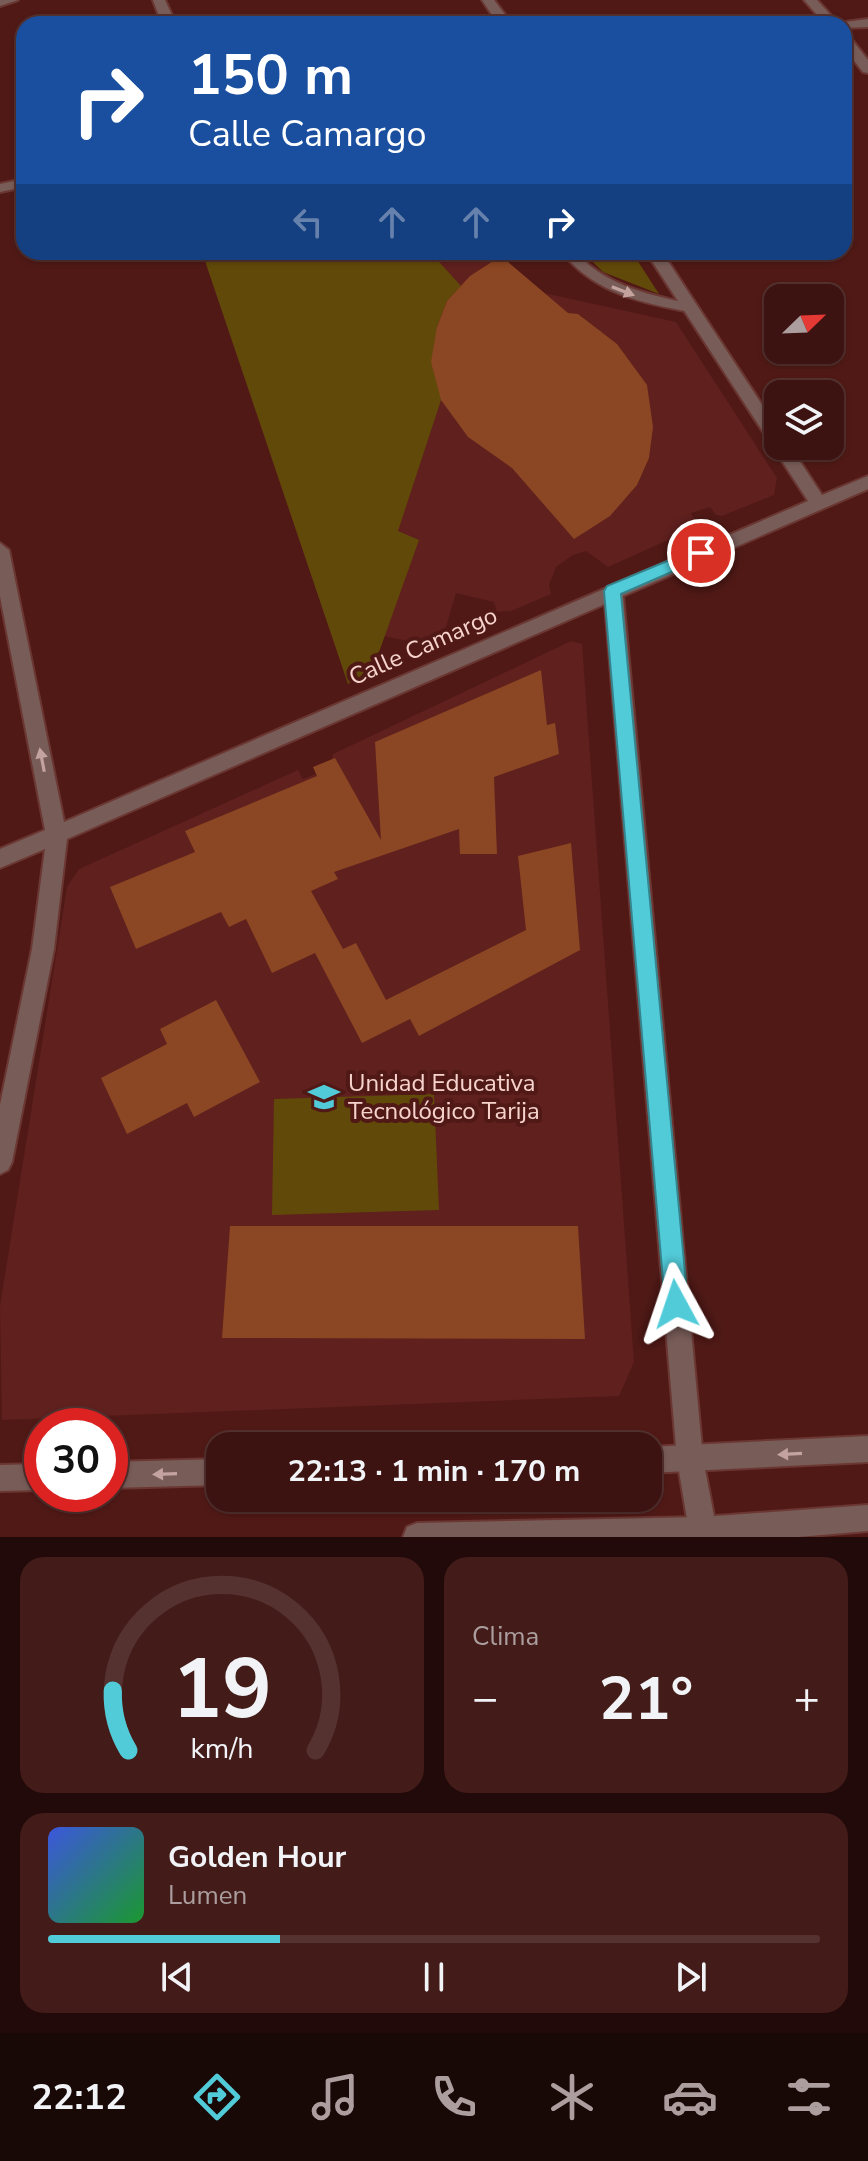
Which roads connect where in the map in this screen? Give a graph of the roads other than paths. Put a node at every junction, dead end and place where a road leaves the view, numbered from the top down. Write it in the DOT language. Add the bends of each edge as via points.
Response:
graph roads {
  1 [pos="12,0"];
  2 [pos="810,0"];
  3 [pos="0,2"];
  4 [pos="825,16"];
  5 [pos="852,49"];
  6 [pos="868,69"];
  7 [pos="574,260"];
  8 [pos="659,260"];
  9 [pos="690,308"];
  10 [pos="764,421"];
  11 [pos="790,460"];
  12 [pos="868,482"];
  13 [pos="818,503"];
  14 [pos="0,550"];
  15 [pos="613,591"];
  16 [pos="57,836"];
  17 [pos="0,859"];
  18 [pos="0,1162"];
  19 [pos="868,1449"];
  20 [pos="690,1459"];
  21 [pos="662,1460"];
  22 [pos="206,1472"];
  23 [pos="128,1475"];
  24 [pos="24,1477"];
  25 [pos="0,1478"];
  26 [pos="868,1518"];
  27 [pos="703,1534"];
  28 [pos="417,1537"];
  1 -- 3 [label="street"];
  2 -- 4 [label="street"];
  5 -- 6 [label="street"];
  7 -- 9 [label="lane, one-way" via="585,273 612,288"];
  8 -- 9 [label="street"];
  9 -- 10 [label="street"];
  11 -- 13 [label="street"];
  12 -- 13 [label="street, Calle Camargo"];
  13 -- 15 [label="street, Calle Camargo"];
  16 -- 14 [label="street, one-way"];
  15 -- 16 [label="street, Calle Camargo"];
  15 -- 20 [label="street"];
  16 -- 17 [label="street, Calle Camargo"];
  16 -- 18 [label="street" via="43,949"];
  19 -- 20 [label="street, one-way"];
  20 -- 21 [label="street"];
  20 -- 27 [label="street"];
  22 -- 23 [label="street, one-way"];
  24 -- 25 [label="street"];
  26 -- 27 [label="street"];
  27 -- 28 [label="street"];
}
